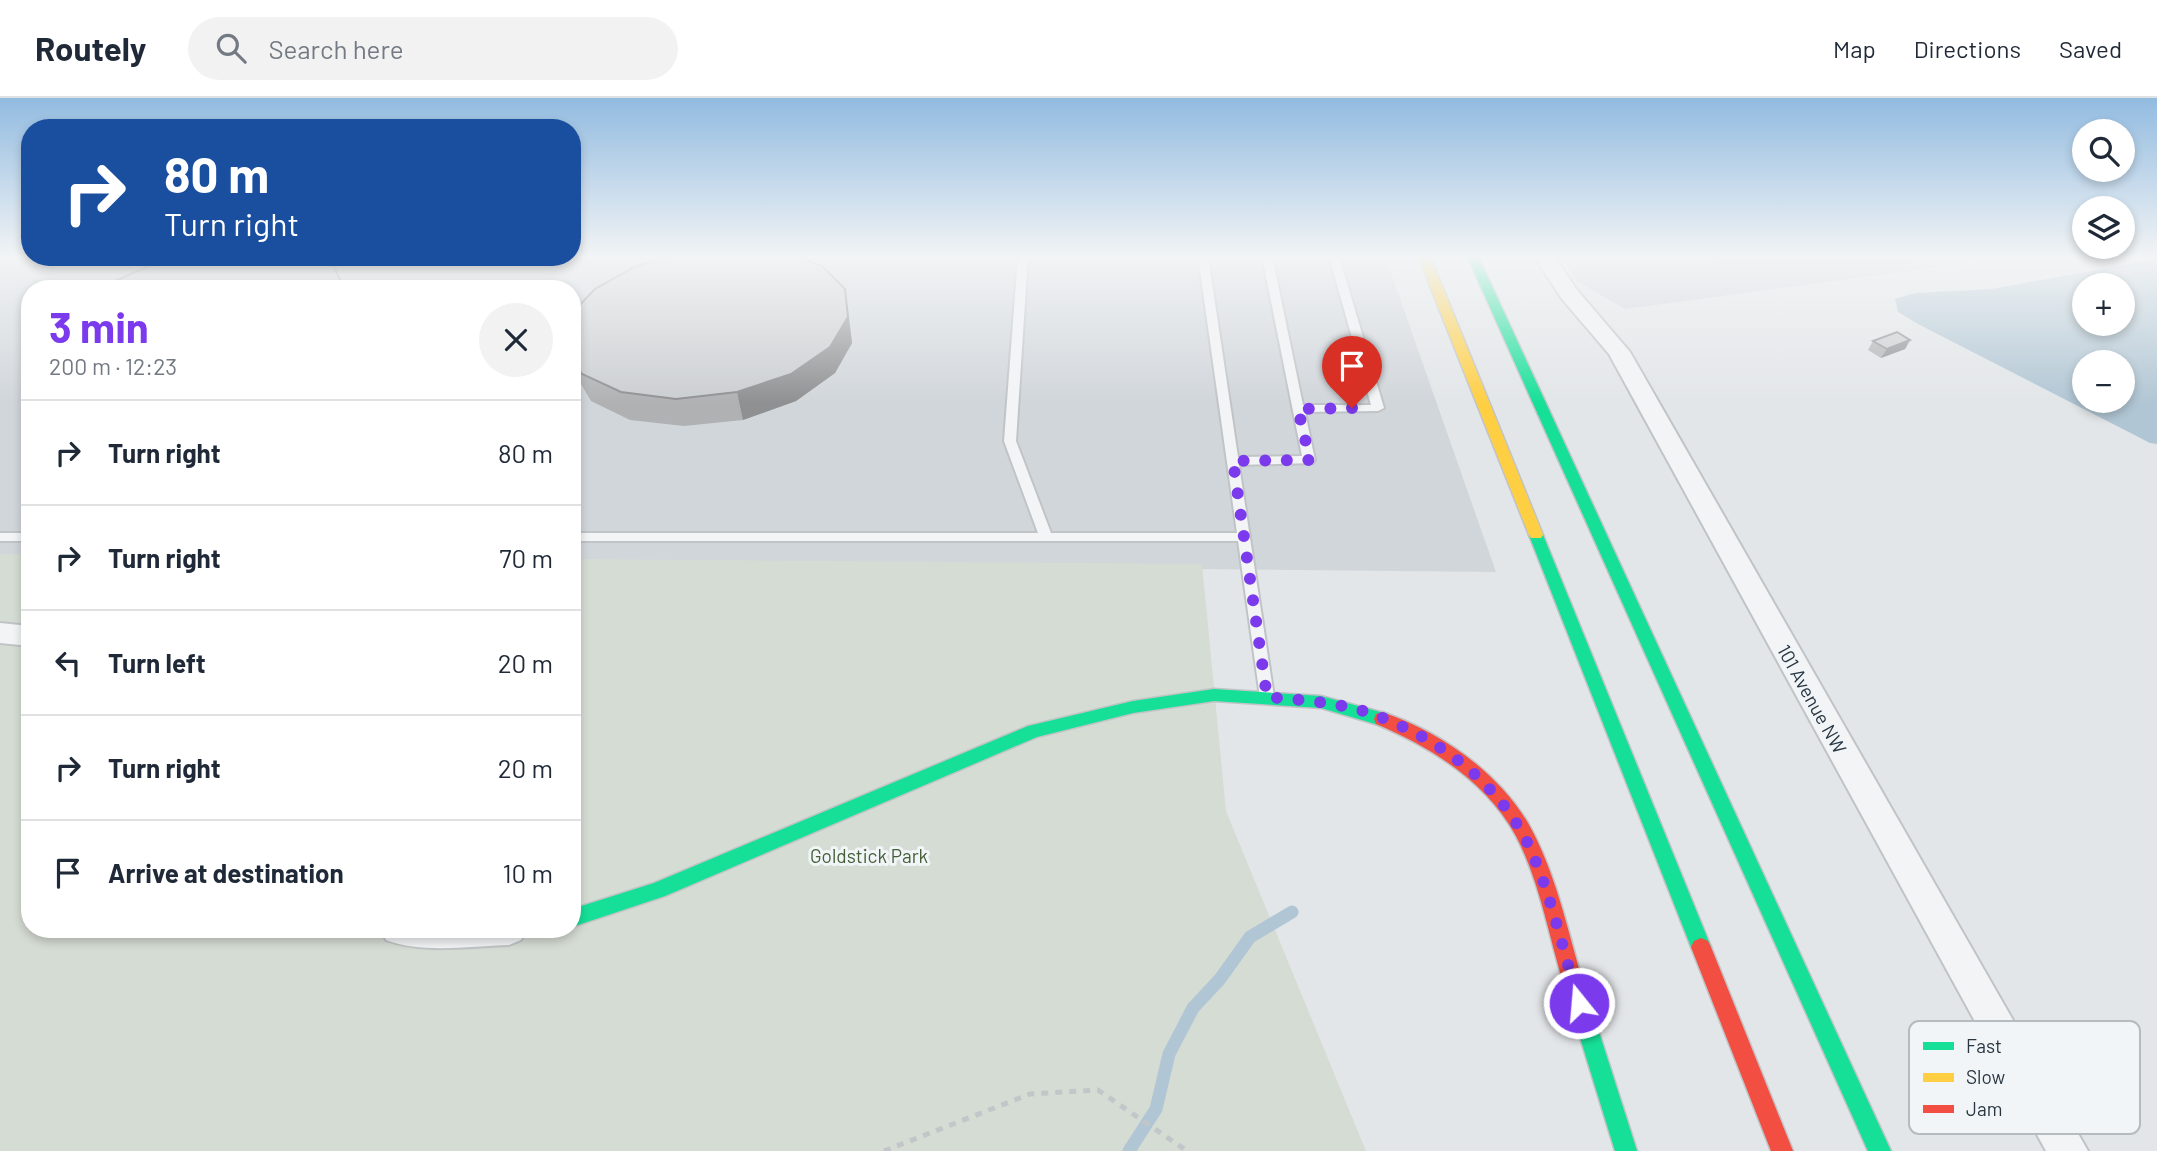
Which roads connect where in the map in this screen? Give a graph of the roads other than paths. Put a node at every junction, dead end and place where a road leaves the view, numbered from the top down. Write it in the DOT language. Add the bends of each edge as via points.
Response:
graph roads {
  1 [pos="1020,305"];
  2 [pos="1210,305"];
  3 [pos="1277,305"];
  4 [pos="1348,305"];
  5 [pos="1444,305"];
  6 [pos="1494,305"];
  7 [pos="1578,305"];
  8 [pos="1298,409"];
  9 [pos="1233,461"];
  10 [pos="1046,536"];
  11 [pos="0,537"];
  12 [pos="21,537"];
  13 [pos="581,537"];
  14 [pos="1244,537"];
  15 [pos="0,633"];
  16 [pos="21,635"];
  17 [pos="1267,697"];
  18 [pos="581,915"];
  19 [pos="1995,1021"];
  20 [pos="2058,1134"];
  21 [pos="1626,1151"];
  22 [pos="1783,1151"];
  23 [pos="1880,1151"];
  24 [pos="2068,1151"];
  1 -- 10 [label="lane" via="1010,441"];
  2 -- 9 [label="lane"];
  3 -- 8 [label="lane"];
  4 -- 8 [label="lane" via="1378,408"];
  5 -- 22 [label="main road"];
  6 -- 23 [label="main road"];
  7 -- 19 [label="street, 101 Avenue NW" via="1619,352"];
  8 -- 9 [label="lane" via="1310,460"];
  9 -- 14 [label="lane"];
  10 -- 13 [label="lane"];
  10 -- 14 [label="lane"];
  11 -- 12 [label="lane"];
  14 -- 17 [label="lane"];
  15 -- 16 [label="street"];
  17 -- 18 [label="main road" via="1214,695 1133,707 1034,731 658,890"];
  17 -- 21 [label="main road" via="1343,707 1403,727 1478,776 1512,814 1533,855"];
  20 -- 24 [label="street, 101 Avenue NW"];
}
